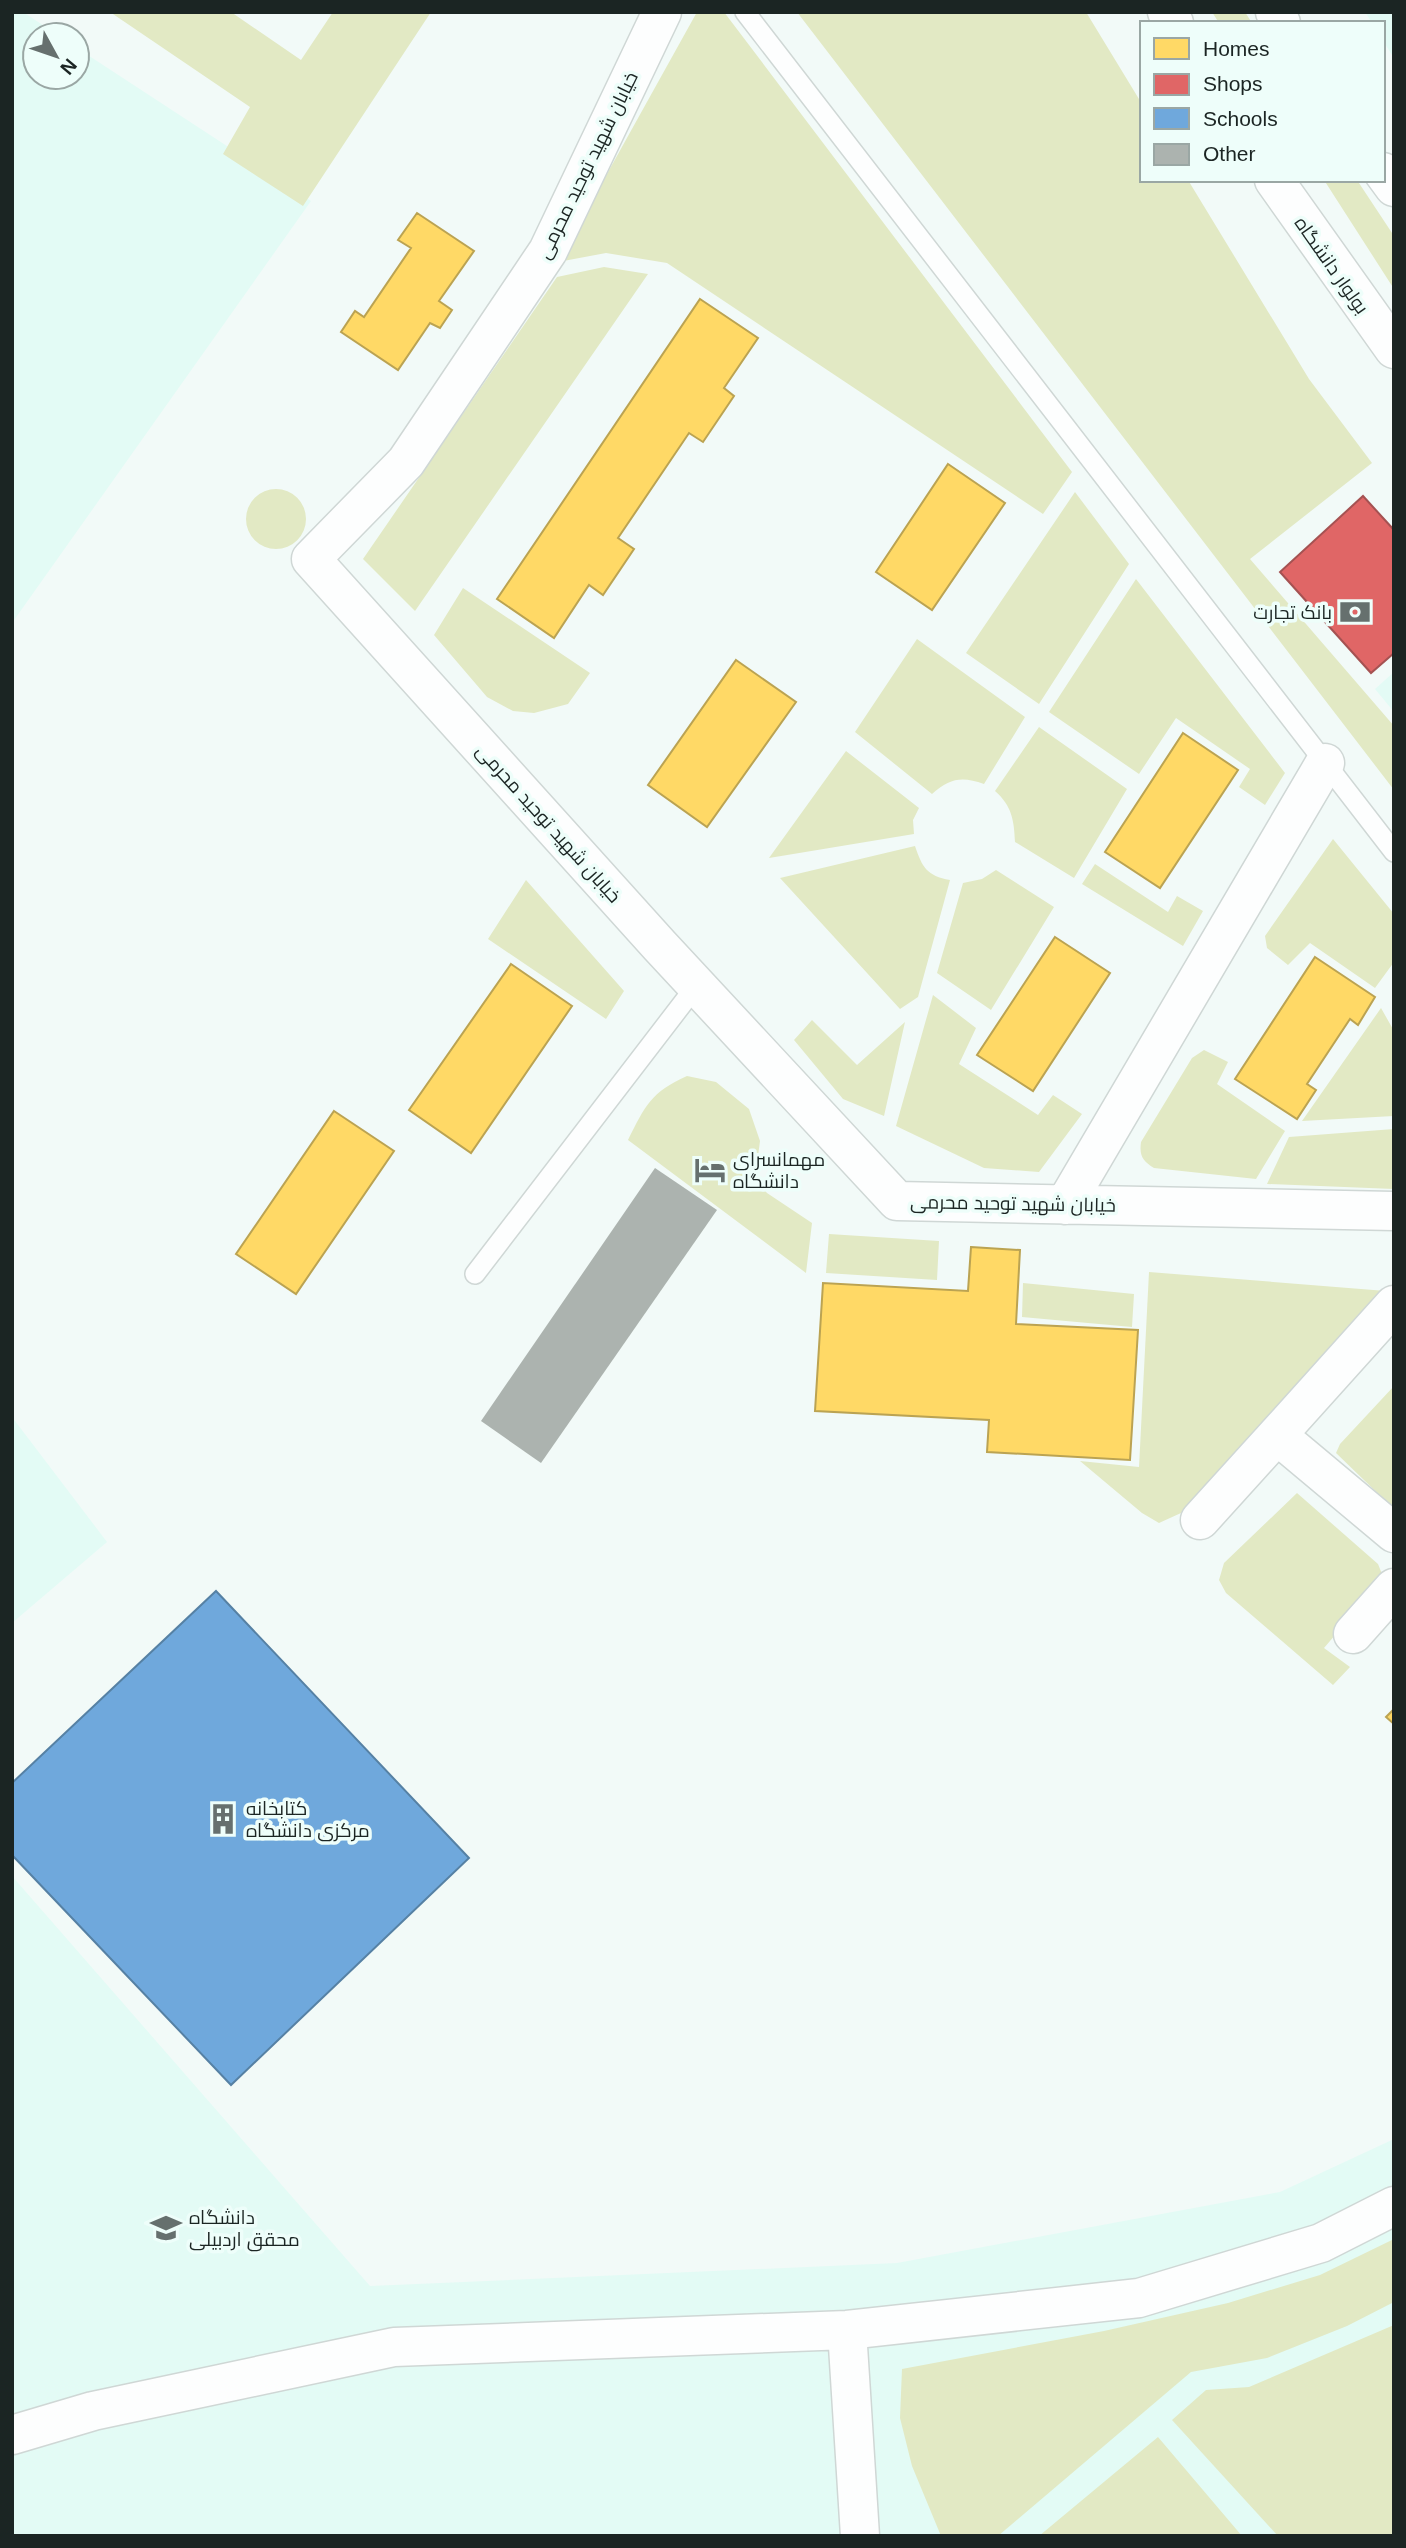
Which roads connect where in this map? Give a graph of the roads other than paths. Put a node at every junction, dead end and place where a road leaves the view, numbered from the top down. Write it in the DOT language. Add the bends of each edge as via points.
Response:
graph roads {
  1 [pos="662,12"];
  2 [pos="745,12"];
  3 [pos="1275,182"];
  4 [pos="1394,349"];
  5 [pos="1325,763"];
  6 [pos="1394,852"];
  7 [pos="696,986"];
  8 [pos="1065,1205"];
  9 [pos="1394,1211"];
  10 [pos="475,1274"];
  11 [pos="1394,1306"];
  12 [pos="1277,1436"];
  13 [pos="1200,1520"];
  14 [pos="1394,1533"];
  15 [pos="1394,1588"];
  16 [pos="1353,1634"];
  17 [pos="1394,2206"];
  18 [pos="847,2330"];
  19 [pos="12,2435"];
  20 [pos="860,2536"];
  1 -- 7 [label="street, خیابان شهید توحید محرمی" via="548,251 406,462 311,559"];
  2 -- 5 [label="lane"];
  3 -- 4 [label="street, بولوار دانشگاه"];
  5 -- 6 [label="lane"];
  5 -- 8 [label="street"];
  7 -- 8 [label="street, خیابان شهید توحید محرمی" via="897,1201"];
  7 -- 10 [label="lane"];
  8 -- 9 [label="street, خیابان شهید توحید محرمی"];
  11 -- 12 [label="street"];
  12 -- 13 [label="street"];
  12 -- 14 [label="street"];
  15 -- 16 [label="street"];
  17 -- 18 [label="street" via="1321,2243 1139,2298"];
  18 -- 19 [label="street" via="394,2347 93,2411"];
  18 -- 20 [label="street"];
}
